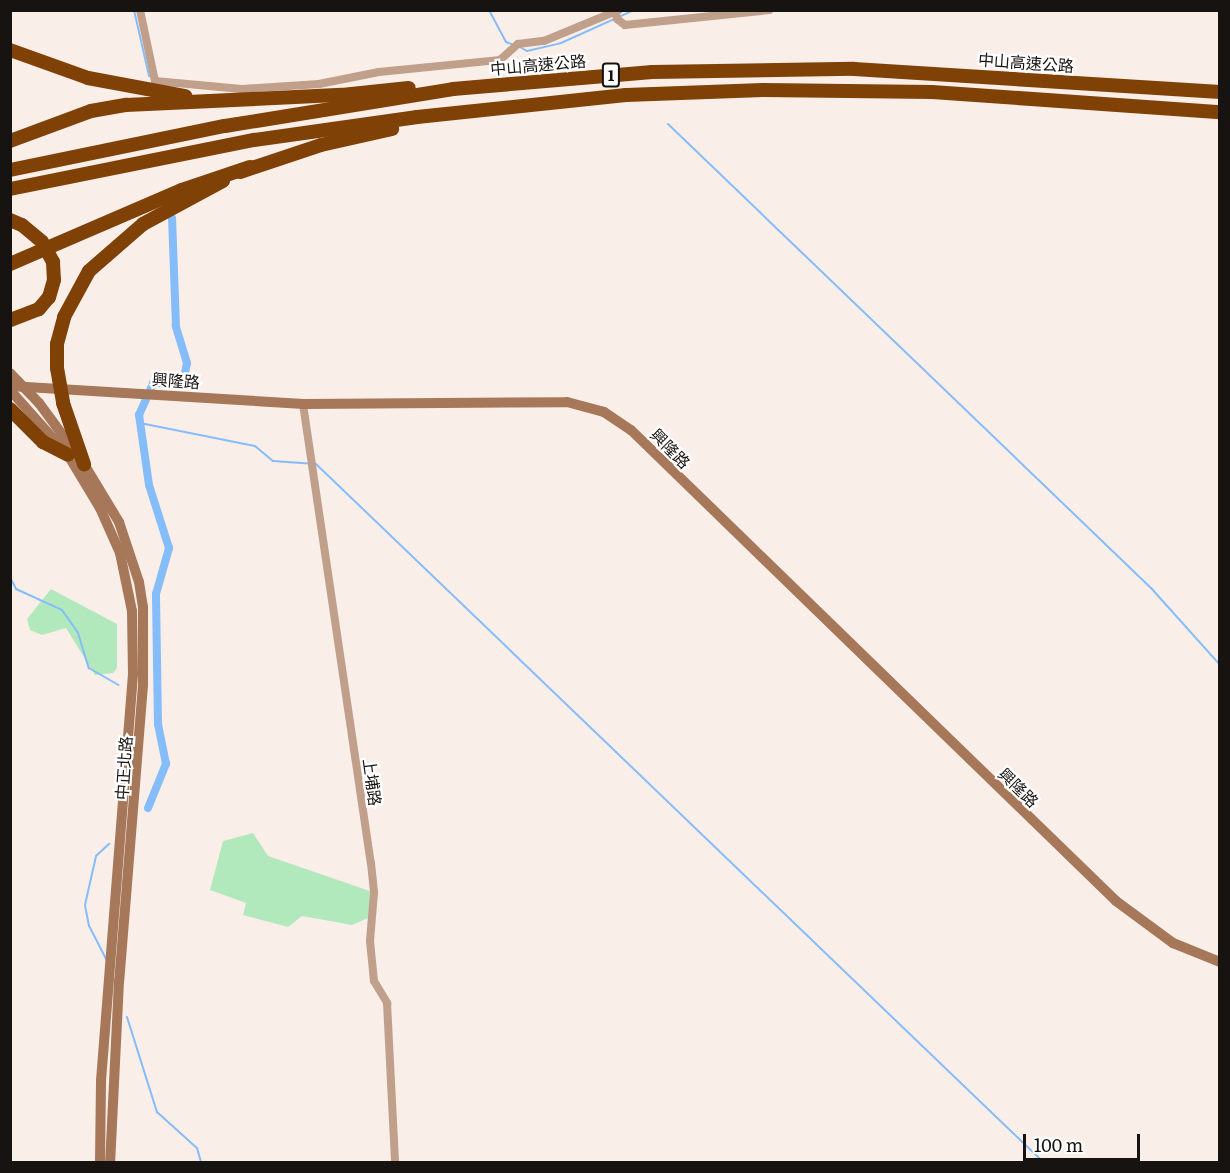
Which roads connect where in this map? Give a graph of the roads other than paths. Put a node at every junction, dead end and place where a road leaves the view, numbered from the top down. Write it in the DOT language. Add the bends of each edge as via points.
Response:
graph roads {
  1 [pos="140,10"];
  2 [pos="769,10"];
  3 [pos="616,11"];
  4 [pos="10,50"];
  5 [pos="453,89"];
  6 [pos="1220,93"];
  7 [pos="262,99"];
  8 [pos="1220,112"];
  9 [pos="445,114"];
  10 [pos="10,141"];
  11 [pos="250,167"];
  12 [pos="10,170"];
  13 [pos="10,189"];
  14 [pos="10,220"];
  15 [pos="10,264"];
  16 [pos="10,320"];
  17 [pos="10,373"];
  18 [pos="10,388"];
  19 [pos="303,404"];
  20 [pos="35,407"];
  21 [pos="10,409"];
  22 [pos="68,455"];
  23 [pos="84,464"];
  24 [pos="1220,962"];
  25 [pos="100,1162"];
  26 [pos="110,1162"];
  27 [pos="396,1162"];
  1 -- 3 [label="street" via="155,81 242,89 500,60 518,44 544,41"];
  2 -- 3 [label="street" via="626,25"];
  4 -- 7 [label="highway" via="88,78 160,94"];
  5 -- 6 [label="highway, 中山高速公路 / 1" via="652,72 854,69"];
  5 -- 7 [label="highway" via="404,88"];
  5 -- 12 [label="highway, 中山高速公路 / 1" via="225,126"];
  7 -- 10 [label="highway" via="103,109"];
  8 -- 9 [label="highway, 1" via="932,92 763,90 579,98"];
  9 -- 11 [label="highway" via="432,122 332,143"];
  9 -- 13 [label="highway, 1" via="254,140"];
  11 -- 15 [label="highway, bridge" via="182,190"];
  11 -- 23 [label="highway, bridge" via="143,225 89,271 64,317 57,344 63,403"];
  14 -- 16 [label="highway" via="42,242 53,262 54,280 49,297 39,309"];
  17 -- 20 [label="main road, bridge"];
  18 -- 19 [label="main road, 興隆路"];
  18 -- 20 [label="main road"];
  19 -- 24 [label="main road, 興隆路" via="567,402 604,412 623,423 1116,901 1173,943"];
  19 -- 27 [label="street, 上埔路" via="371,863 374,893 370,941 374,981 387,1003"];
  20 -- 22 [label="main road, 中正北路"];
  20 -- 23 [label="main road, 中正北路"];
  21 -- 22 [label="highway" via="43,442"];
  22 -- 25 [label="main road, 中正北路" via="100,508 120,553 133,627 133,686 102,1081"];
  23 -- 26 [label="main road, 中正北路" via="126,541 139,582 145,628"];
}
